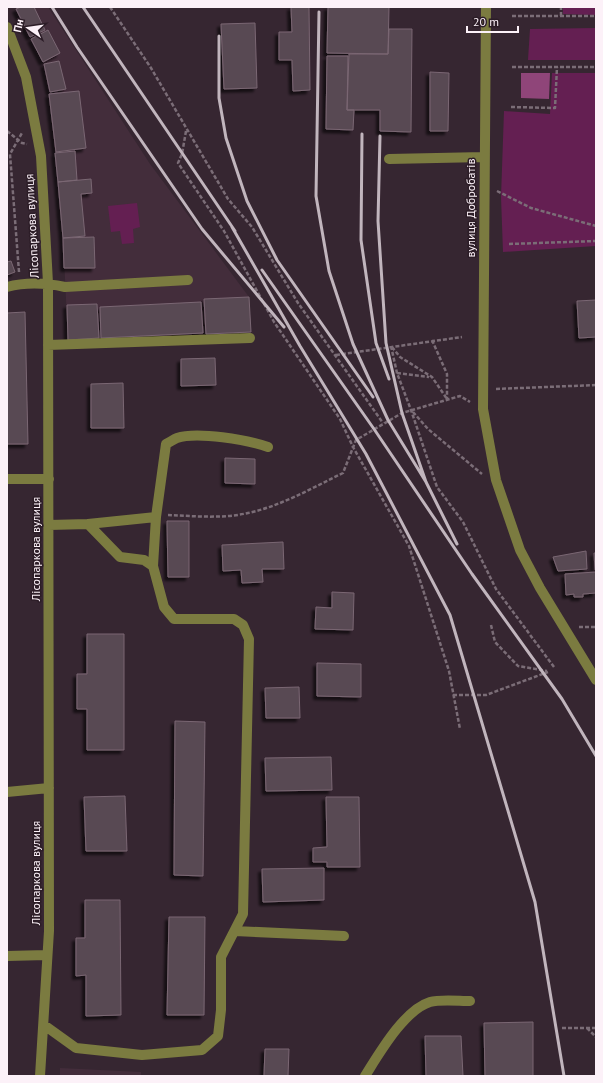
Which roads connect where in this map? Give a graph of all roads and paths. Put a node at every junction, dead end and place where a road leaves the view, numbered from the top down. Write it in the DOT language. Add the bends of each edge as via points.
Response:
graph roads {
  1 [pos="110,7"];
  2 [pos="486,7"];
  3 [pos="561,7"];
  4 [pos="512,16"];
  5 [pos="561,16"];
  6 [pos="596,16"];
  7 [pos="7,27"];
  8 [pos="512,67"];
  9 [pos="557,67"];
  10 [pos="596,67"];
  11 [pos="511,107"];
  12 [pos="33,115"];
  13 [pos="7,131"];
  14 [pos="186,131"];
  15 [pos="18,139"];
  16 [pos="39,145"];
  17 [pos="484,157"];
  18 [pos="388,159"];
  19 [pos="484,185"];
  20 [pos="596,226"];
  21 [pos="596,241"];
  22 [pos="509,244"];
  23 [pos="188,280"];
  24 [pos="48,283"];
  25 [pos="20,284"];
  26 [pos="7,287"];
  27 [pos="462,337"];
  28 [pos="250,338"];
  29 [pos="432,340"];
  30 [pos="48,344"];
  31 [pos="391,346"];
  32 [pos="336,355"];
  33 [pos="397,373"];
  34 [pos="432,377"];
  35 [pos="596,385"];
  36 [pos="483,390"];
  37 [pos="447,399"];
  38 [pos="483,409"];
  39 [pos="411,410"];
  40 [pos="383,423"];
  41 [pos="268,447"];
  42 [pos="354,447"];
  43 [pos="7,479"];
  44 [pos="49,479"];
  45 [pos="499,488"];
  46 [pos="156,516"];
  47 [pos="88,524"];
  48 [pos="49,526"];
  49 [pos="153,566"];
  50 [pos="491,624"];
  51 [pos="554,667"];
  52 [pos="596,680"];
  53 [pos="453,695"];
  54 [pos="460,730"];
  55 [pos="49,788"];
  56 [pos="7,792"];
  57 [pos="235,931"];
  58 [pos="344,936"];
  59 [pos="47,955"];
  60 [pos="7,956"];
  61 [pos="470,1001"];
  62 [pos="44,1024"];
  63 [pos="562,1028"];
  64 [pos="588,1028"];
  65 [pos="596,1028"];
  66 [pos="596,1037"];
  67 [pos="40,1076"];
  68 [pos="365,1076"];
  1 -- 14 [label="path" via="151,68"];
  2 -- 17 [label="street, вулиця Добробатів"];
  3 -- 5 [label="path"];
  4 -- 5 [label="path"];
  5 -- 6 [label="path"];
  7 -- 12 [label="street, Лісопаркова вулиця" via="26,77"];
  8 -- 9 [label="path"];
  9 -- 10 [label="path"];
  9 -- 11 [label="path" via="555,108"];
  12 -- 15 [label="path"];
  12 -- 16 [label="street, Лісопаркова вулиця"];
  13 -- 15 [label="path"];
  14 -- 32 [label="path" via="228,199 252,227 298,302"];
  14 -- 42 [label="path" via="178,163 224,231 260,298 340,419"];
  15 -- 16 [label="path" via="22,144"];
  15 -- 25 [label="path" via="10,154"];
  16 -- 24 [label="street, Лісопаркова вулиця"];
  17 -- 18 [label="street"];
  17 -- 19 [label="street, вулиця Добробатів"];
  19 -- 20 [label="path" via="532,208"];
  19 -- 36 [label="street, вулиця Добробатів"];
  21 -- 22 [label="path"];
  23 -- 24 [label="street" via="65,286"];
  24 -- 25 [label="street"];
  24 -- 30 [label="street, Лісопаркова вулиця"];
  25 -- 26 [label="street"];
  27 -- 29 [label="path"];
  28 -- 30 [label="street"];
  29 -- 31 [label="path"];
  29 -- 37 [label="path" via="447,374"];
  30 -- 44 [label="street, Лісопаркова вулиця"];
  31 -- 32 [label="path"];
  31 -- 33 [label="path"];
  31 -- 34 [label="path" via="400,357"];
  32 -- 40 [label="path"];
  33 -- 34 [label="path"];
  33 -- 39 [label="path"];
  34 -- 37 [label="path"];
  35 -- 36 [label="path"];
  36 -- 38 [label="street, вулиця Добробатів"];
  37 -- 38 [label="path" via="460,396"];
  37 -- 39 [label="path"];
  38 -- 45 [label="street, вулиця Добробатів"];
  39 -- 40 [label="path"];
  39 -- 45 [label="path" via="428,430"];
  39 -- 51 [label="path" via="437,487 463,522 496,589"];
  40 -- 42 [label="path" via="356,440"];
  41 -- 46 [label="street" via="236,438 193,436 178,437 166,444"];
  42 -- 46 [label="path" via="343,474 274,506 246,514"];
  42 -- 53 [label="path" via="409,546 449,671"];
  43 -- 44 [label="street"];
  44 -- 48 [label="street, Лісопаркова вулиця"];
  45 -- 52 [label="street, вулиця Добробатів" via="520,550"];
  46 -- 47 [label="street"];
  46 -- 49 [label="street"];
  47 -- 48 [label="street"];
  47 -- 49 [label="street" via="120,557 144,560"];
  48 -- 55 [label="street, Лісопаркова вулиця"];
  49 -- 57 [label="street" via="164,607 174,619 234,619 243,625 249,639 243,914"];
  50 -- 53 [label="path" via="495,642 518,666 548,672 486,695"];
  53 -- 54 [label="path"];
  55 -- 56 [label="street"];
  55 -- 59 [label="street, Лісопаркова вулиця"];
  57 -- 58 [label="street"];
  57 -- 62 [label="street" via="221,957 221,1010 218,1036 202,1050 142,1055 76,1048"];
  59 -- 60 [label="street"];
  59 -- 62 [label="street, Лісопаркова вулиця"];
  61 -- 68 [label="street" via="430,1002 414,1012 391,1034"];
  62 -- 67 [label="street, Лісопаркова вулиця"];
  63 -- 64 [label="path"];
  64 -- 65 [label="path"];
  64 -- 66 [label="path"];
}
